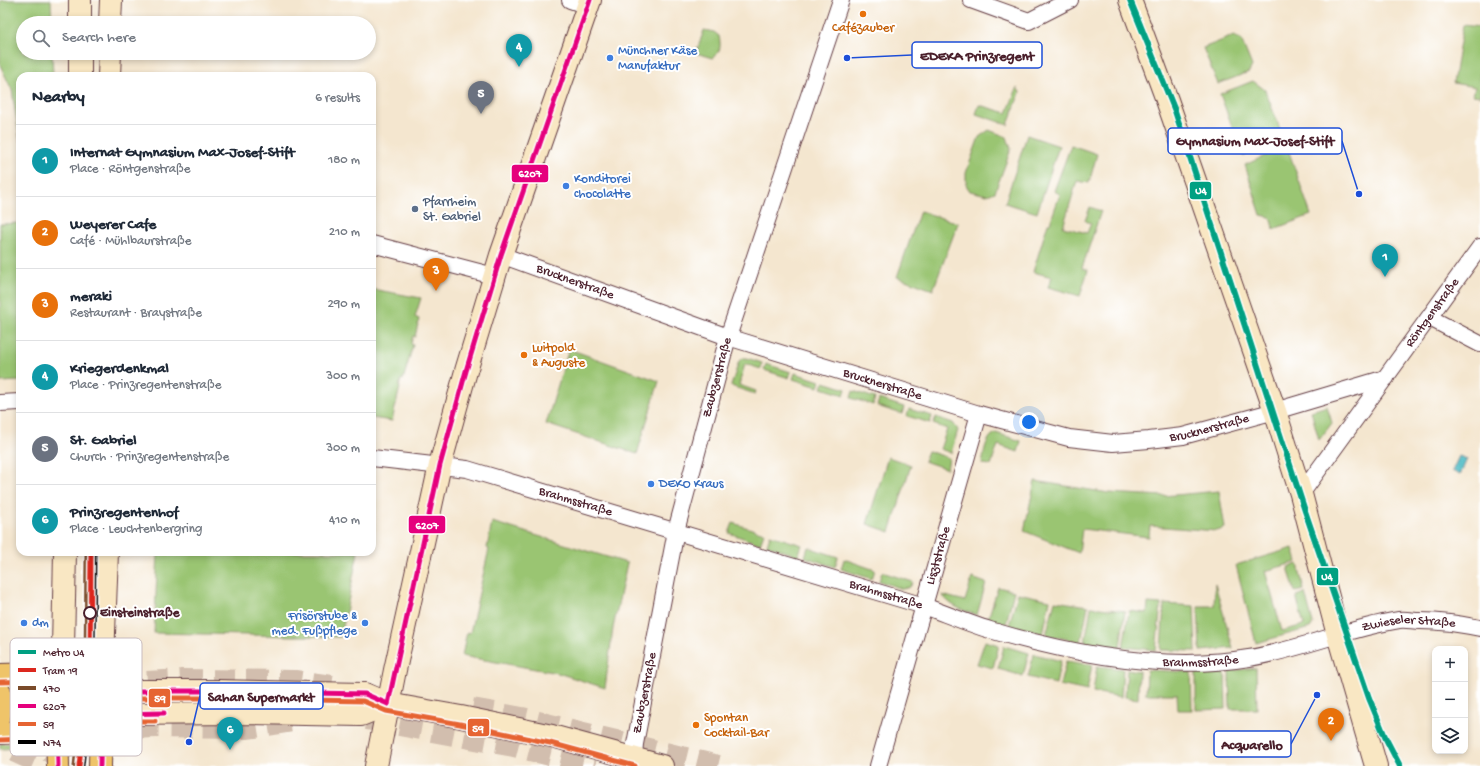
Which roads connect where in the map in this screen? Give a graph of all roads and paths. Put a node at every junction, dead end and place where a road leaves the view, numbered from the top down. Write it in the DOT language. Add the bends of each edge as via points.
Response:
graph roads {
  1 [pos="80,0"];
  2 [pos="111,0"];
  3 [pos="841,0"];
  4 [pos="971,0"];
  5 [pos="1070,0"];
  6 [pos="1130,0"];
  7 [pos="582,2"];
  8 [pos="80,16"];
  9 [pos="110,16"];
  10 [pos="80,60"];
  11 [pos="110,60"];
  12 [pos="80,72"];
  13 [pos="109,72"];
  14 [pos="376,245"];
  15 [pos="1480,247"];
  16 [pos="501,255"];
  17 [pos="494,276"];
  18 [pos="1430,318"];
  19 [pos="728,337"];
  20 [pos="1480,344"];
  21 [pos="1386,378"];
  22 [pos="16,402"];
  23 [pos="0,404"];
  24 [pos="1275,411"];
  25 [pos="979,414"];
  26 [pos="376,458"];
  27 [pos="440,465"];
  28 [pos="1301,494"];
  29 [pos="676,531"];
  30 [pos="65,556"];
  31 [pos="107,556"];
  32 [pos="924,606"];
  33 [pos="1480,628"];
  34 [pos="1338,635"];
  35 [pos="63,638"];
  36 [pos="104,638"];
  37 [pos="10,675"];
  38 [pos="0,676"];
  39 [pos="142,691"];
  40 [pos="0,693"];
  41 [pos="388,704"];
  42 [pos="0,714"];
  43 [pos="142,714"];
  44 [pos="0,733"];
  45 [pos="10,733"];
  46 [pos="58,756"];
  47 [pos="100,756"];
  48 [pos="633,762"];
  49 [pos="58,766"];
  50 [pos="100,766"];
  51 [pos="376,766"];
  52 [pos="662,766"];
  53 [pos="878,766"];
  54 [pos="1376,766"];
  1 -- 8 [label="main road"];
  2 -- 9 [label="main road"];
  3 -- 19 [label="street, Zaubzerstraße"];
  4 -- 5 [label="street" via="1029,21"];
  6 -- 24 [label="main road"];
  7 -- 16 [label="main road"];
  10 -- 12 [label="main road"];
  11 -- 13 [label="main road"];
  14 -- 17 [label="street"];
  15 -- 18 [label="street, Röntgenstraße"];
  16 -- 17 [label="main road"];
  16 -- 19 [label="street, Brucknerstraße"];
  17 -- 27 [label="main road"];
  18 -- 20 [label="street"];
  18 -- 21 [label="street, Röntgenstraße"];
  19 -- 25 [label="street, Brucknerstraße"];
  19 -- 29 [label="street, Zaubzerstraße"];
  21 -- 24 [label="street"];
  21 -- 28 [label="street, Röntgenstraße"];
  22 -- 23 [label="street"];
  24 -- 25 [label="street, Brucknerstraße" via="1183,436 1113,443 1069,438"];
  24 -- 28 [label="main road"];
  25 -- 32 [label="street, Lisztstraße"];
  26 -- 27 [label="street, Brahmsstraße"];
  27 -- 29 [label="street, Brahmsstraße" via="467,469"];
  27 -- 41 [label="main road"];
  28 -- 34 [label="main road"];
  29 -- 32 [label="street, Brahmsstraße"];
  29 -- 48 [label="street, Zaubzerstraße"];
  30 -- 35 [label="main road"];
  31 -- 36 [label="main road"];
  32 -- 34 [label="street, Brahmsstraße" via="988,630 1020,638 1096,655 1145,661 1179,663 1250,658"];
  32 -- 53 [label="street, Lisztstraße"];
  33 -- 34 [label="street, Zwieseler Straße" via="1448,622 1400,620"];
  34 -- 54 [label="main road"];
  37 -- 38 [label="main road"];
  39 -- 41 [label="main road" via="365,694"];
  40 -- 42 [label="main road"];
  41 -- 43 [label="main road" via="361,715"];
  41 -- 48 [label="main road" via="552,736"];
  41 -- 51 [label="main road"];
  44 -- 45 [label="main road"];
  46 -- 49 [label="main road"];
  47 -- 50 [label="main road"];
  48 -- 52 [label="main road"];
}
